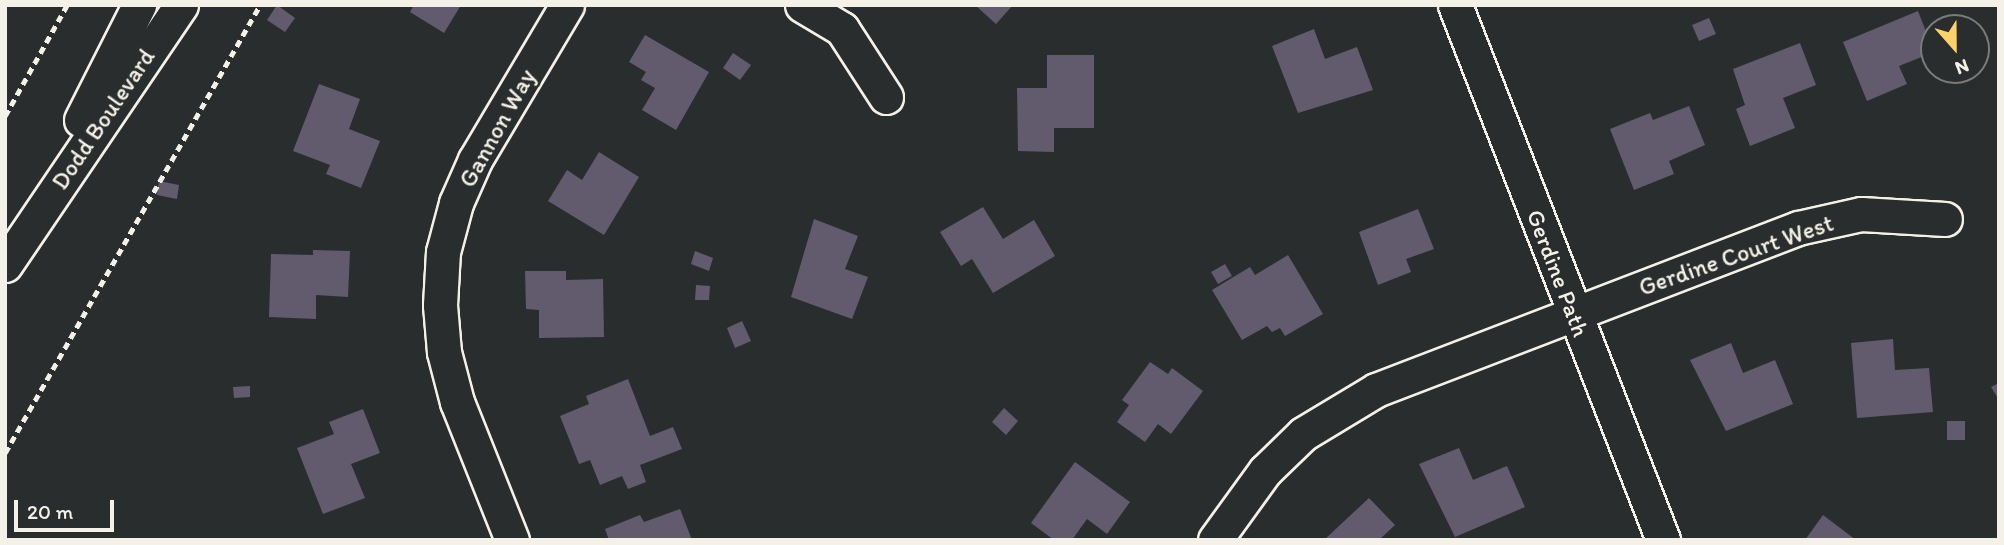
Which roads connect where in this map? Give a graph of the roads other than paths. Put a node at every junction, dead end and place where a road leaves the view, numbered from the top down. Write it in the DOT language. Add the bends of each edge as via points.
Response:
graph roads {
  1 [pos="139,5"];
  2 [pos="181,5"];
  3 [pos="567,5"];
  4 [pos="802,5"];
  5 [pos="1455,5"];
  6 [pos="886,97"];
  7 [pos="1945,219"];
  8 [pos="25,232"];
  9 [pos="5,265"];
  10 [pos="1573,313"];
  11 [pos="512,540"];
  12 [pos="1215,540"];
  13 [pos="1663,540"];
  1 -- 8 [label="street, Dodd Boulevard"];
  2 -- 8 [label="street, Dodd Boulevard"];
  3 -- 11 [label="street, Gannon Way" via="475,160 456,203 443,252 440,305 444,352 457,402"];
  4 -- 6 [label="street" via="842,29"];
  5 -- 10 [label="street, Gerdine Path"];
  7 -- 10 [label="street, Gerdine Court West" via="1861,214 1798,228"];
  8 -- 9 [label="street, Dodd Boulevard"];
  10 -- 12 [label="street, Gerdine Court West" via="1376,390 1338,410 1303,433 1265,471"];
  10 -- 13 [label="street, Gerdine Path"];
}
